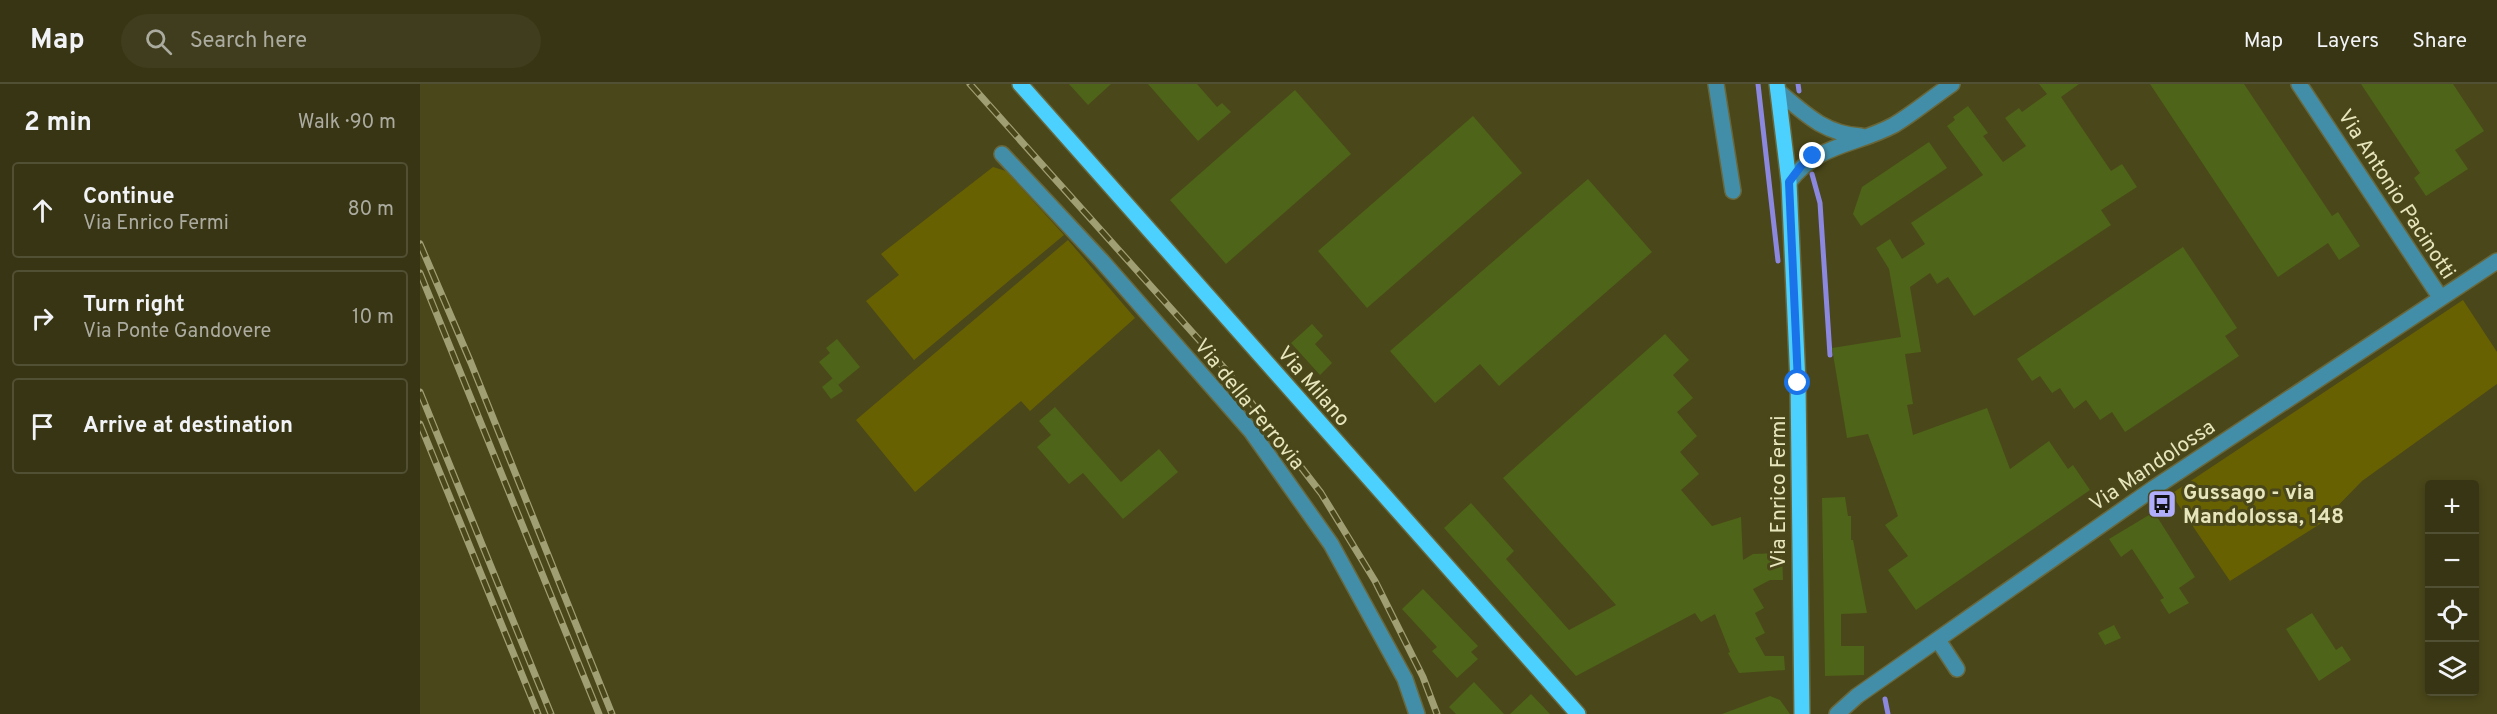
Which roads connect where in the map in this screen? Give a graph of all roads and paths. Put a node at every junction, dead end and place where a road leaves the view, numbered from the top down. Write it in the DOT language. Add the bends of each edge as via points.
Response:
graph roads {
  1 [pos="1020,84"];
  2 [pos="1716,84"];
  3 [pos="1952,84"];
  4 [pos="2300,84"];
  5 [pos="1777,88"];
  6 [pos="1867,136"];
  7 [pos="1002,154"];
  8 [pos="1789,182"];
  9 [pos="1733,190"];
  10 [pos="2497,261"];
  11 [pos="2440,297"];
  12 [pos="1938,640"];
  13 [pos="1957,669"];
  14 [pos="1417,714"];
  15 [pos="1578,714"];
  16 [pos="1802,714"];
  17 [pos="1837,714"];
  1 -- 15 [label="main road, Via Milano"];
  2 -- 9 [label="street"];
  3 -- 6 [label="street" via="1894,124"];
  4 -- 11 [label="street, Via Antonio Pacinotti"];
  5 -- 6 [label="street" via="1811,119 1841,135"];
  5 -- 8 [label="main road, Via Enrico Fermi"];
  6 -- 8 [label="street" via="1813,156"];
  7 -- 14 [label="street, Via della Ferrovia" via="1251,431 1331,544 1405,680"];
  8 -- 16 [label="main road, Via Enrico Fermi" via="1798,383"];
  10 -- 11 [label="street, Via Mandolossa"];
  11 -- 12 [label="street, Via Mandolossa" via="2154,488"];
  12 -- 13 [label="street"];
  12 -- 17 [label="street, Via Mandolossa"];
}
